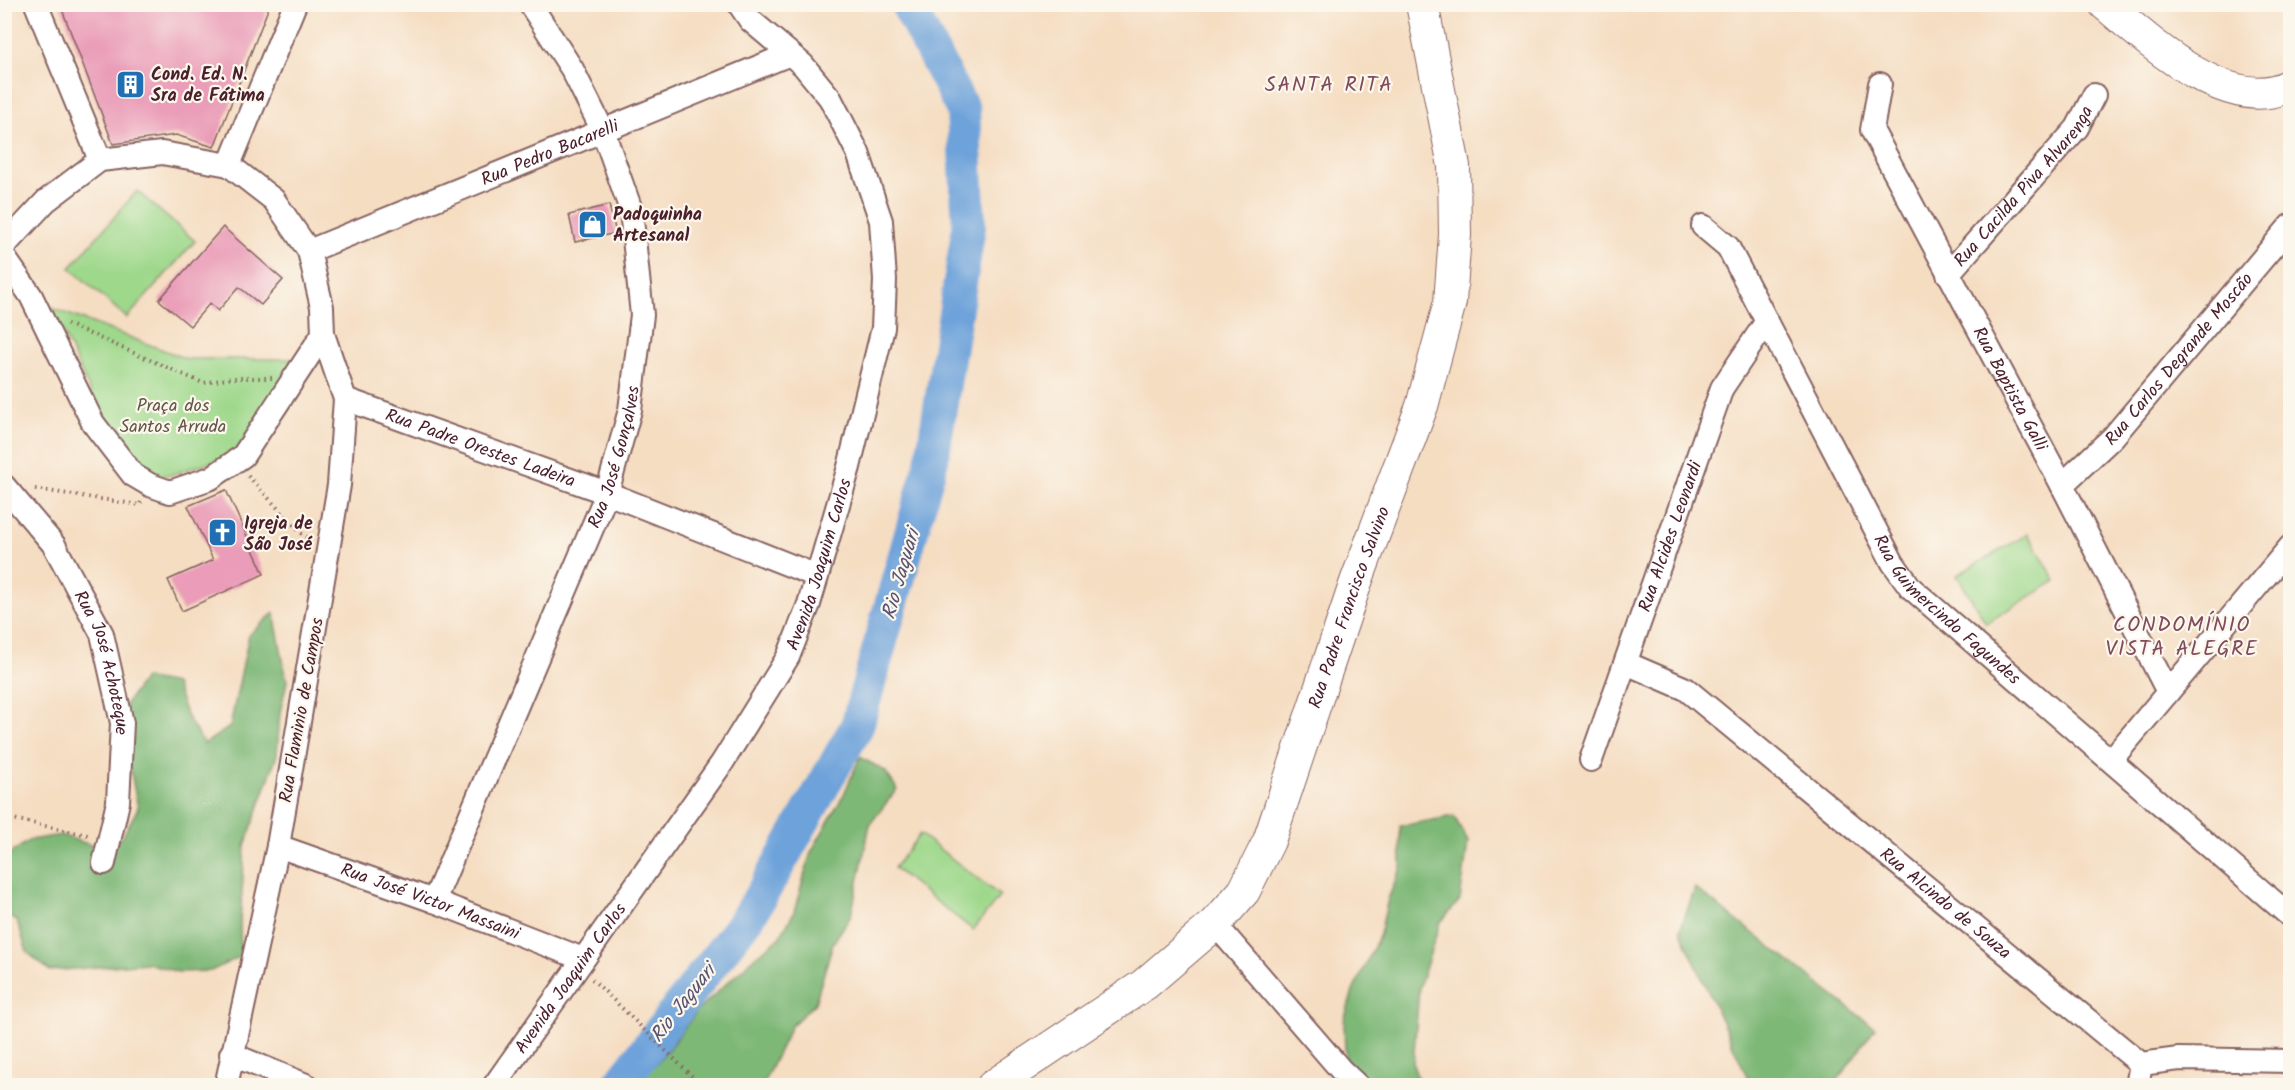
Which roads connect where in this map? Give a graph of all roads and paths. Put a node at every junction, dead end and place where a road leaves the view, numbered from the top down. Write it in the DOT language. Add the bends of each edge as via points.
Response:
graph roads {
  1 [pos="36,4"];
  2 [pos="295,4"];
  3 [pos="530,4"];
  4 [pos="739,4"];
  5 [pos="1422,4"];
  6 [pos="2105,4"];
  7 [pos="790,54"];
  8 [pos="1880,84"];
  9 [pos="2290,85"];
  10 [pos="2094,95"];
  11 [pos="603,131"];
  12 [pos="100,160"];
  13 [pos="229,165"];
  14 [pos="1703,226"];
  15 [pos="2290,226"];
  16 [pos="4,246"];
  17 [pos="309,251"];
  18 [pos="4,257"];
  19 [pos="1948,274"];
  20 [pos="38,310"];
  21 [pos="1767,321"];
  22 [pos="323,334"];
  23 [pos="293,383"];
  24 [pos="345,399"];
  25 [pos="235,463"];
  26 [pos="2062,485"];
  27 [pos="4,486"];
  28 [pos="27,488"];
  29 [pos="608,492"];
  30 [pos="140,505"];
  31 [pos="2290,547"];
  32 [pos="328,551"];
  33 [pos="817,576"];
  34 [pos="1626,663"];
  35 [pos="2168,692"];
  36 [pos="2112,759"];
  37 [pos="1591,760"];
  38 [pos="4,817"];
  39 [pos="109,839"];
  40 [pos="278,846"];
  41 [pos="104,863"];
  42 [pos="434,901"];
  43 [pos="2289,912"];
  44 [pos="1215,924"];
  45 [pos="581,962"];
  46 [pos="231,1054"];
  47 [pos="2290,1061"];
  48 [pos="2139,1075"];
  49 [pos="226,1086"];
  50 [pos="308,1086"];
  51 [pos="494,1086"];
  52 [pos="702,1086"];
  53 [pos="993,1086"];
  54 [pos="1358,1086"];
  1 -- 12 [label="street"];
  2 -- 13 [label="street"];
  3 -- 11 [label="street, Rua José Gonçalves" via="572,69"];
  4 -- 7 [label="street, Avenida Joaquim Carlos" via="750,20"];
  5 -- 44 [label="street, Rua Padre Francisco Salvino" via="1454,166 1455,235 1450,302 1422,406 1356,582 1269,841 1244,891"];
  6 -- 9 [label="street" via="2164,55 2235,92 2281,90"];
  7 -- 11 [label="street, Rua Pedro Bacarelli"];
  7 -- 33 [label="street, Avenida Joaquim Carlos" via="830,98 858,153 880,221 885,280 883,328"];
  8 -- 19 [label="street, Rua Baptista Galli" via="1872,130"];
  10 -- 19 [label="street, Rua Cacilda Piva Alvarenga" via="2077,128"];
  11 -- 17 [label="street, Rua Pedro Bacarelli"];
  11 -- 29 [label="street, Rua José Gonçalves" via="631,210 642,315 630,410"];
  12 -- 13 [label="street, Rua Flaminio de Campos" via="162,153"];
  12 -- 16 [label="street" via="45,201"];
  13 -- 17 [label="street, Rua Flaminio de Campos" via="274,200"];
  14 -- 21 [label="street, Rua Guimercindo Fagundes" via="1728,247"];
  15 -- 26 [label="street, Rua Carlos Degrande Moscão" via="2113,437"];
  17 -- 22 [label="street, Rua Flaminio de Campos" via="322,307"];
  18 -- 20 [label="street"];
  19 -- 26 [label="street, Rua Baptista Galli"];
  20 -- 23 [label="path" via="203,383 264,376"];
  20 -- 25 [label="street" via="93,423 133,475 170,492 211,478"];
  21 -- 34 [label="street, Rua Alcides Leonardi" via="1722,388"];
  21 -- 36 [label="street, Rua Guimercindo Fagundes" via="1893,563 1911,588"];
  22 -- 23 [label="street"];
  22 -- 24 [label="street, Rua Flaminio de Campos"];
  23 -- 25 [label="street"];
  24 -- 29 [label="street, Rua Padre Orestes Ladeira"];
  24 -- 32 [label="street, Rua Flaminio de Campos" via="339,485"];
  25 -- 32 [label="path" via="301,533"];
  26 -- 35 [label="street, Rua Baptista Galli"];
  27 -- 39 [label="street, Rua José Achoteque" via="54,545 102,634 122,723 118,802"];
  28 -- 30 [label="path"];
  29 -- 33 [label="street, Rua Padre Orestes Ladeira"];
  29 -- 42 [label="street, Rua José Gonçalves"];
  31 -- 35 [label="street"];
  32 -- 40 [label="street, Rua Flaminio de Campos"];
  33 -- 45 [label="street, Avenida Joaquim Carlos" via="788,657 722,763"];
  34 -- 37 [label="street, Rua Alcides Leonardi"];
  34 -- 48 [label="street, Rua Alcindo de Souza" via="1686,689"];
  35 -- 36 [label="street"];
  36 -- 43 [label="street, Rua Guimercindo Fagundes"];
  38 -- 39 [label="path"];
  39 -- 41 [label="street, Rua José Achoteque"];
  40 -- 42 [label="street, Rua José Victor Massaini"];
  40 -- 46 [label="street, Rua Flaminio de Campos"];
  42 -- 45 [label="street, Rua José Victor Massaini"];
  44 -- 53 [label="street, Rua Padre Francisco Salvino" via="1144,984"];
  44 -- 54 [label="street"];
  45 -- 51 [label="street, Avenida Joaquim Carlos"];
  45 -- 52 [label="path" via="621,1008"];
  46 -- 49 [label="street, Rua Flaminio de Campos"];
  46 -- 50 [label="street"];
  47 -- 48 [label="street, Rua Alcindo de Souza" via="2179,1059"];
}
